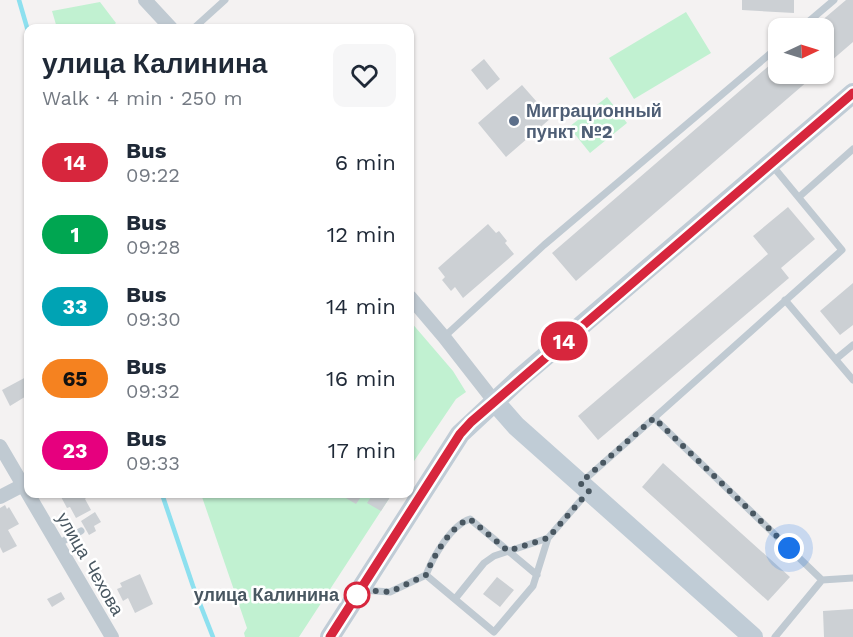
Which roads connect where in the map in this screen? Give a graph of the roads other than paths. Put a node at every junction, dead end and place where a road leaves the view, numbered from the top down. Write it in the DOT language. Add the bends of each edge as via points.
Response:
graph roads {
  1 [pos="145,0"];
  2 [pos="225,0"];
  3 [pos="834,0"];
  4 [pos="813,18"];
  5 [pos="167,24"];
  6 [pos="198,24"];
  7 [pos="768,55"];
  8 [pos="853,93"];
  9 [pos="853,149"];
  10 [pos="771,163"];
  11 [pos="799,197"];
  12 [pos="785,300"];
  13 [pos="414,302"];
  14 [pos="444,337"];
  15 [pos="853,345"];
  16 [pos="836,360"];
  17 [pos="853,380"];
  18 [pos="494,401"];
  19 [pos="654,418"];
  20 [pos="0,446"];
  21 [pos="23,485"];
  22 [pos="585,487"];
  23 [pos="0,497"];
  24 [pos="31,498"];
  25 [pos="81,531"];
  26 [pos="548,538"];
  27 [pos="58,544"];
  28 [pos="508,551"];
  29 [pos="426,575"];
  30 [pos="537,575"];
  31 [pos="853,578"];
  32 [pos="822,580"];
  33 [pos="360,590"];
  34 [pos="455,599"];
  35 [pos="112,637"];
  36 [pos="330,637"];
  37 [pos="753,637"];
  38 [pos="775,637"];
  1 -- 5 [label="street"];
  2 -- 6 [label="lane"];
  3 -- 4 [label="lane"];
  7 -- 14 [label="lane" via="544,245"];
  8 -- 10 [label="main road"];
  9 -- 11 [label="lane"];
  10 -- 11 [label="lane"];
  10 -- 18 [label="main road"];
  11 -- 12 [label="lane" via="842,250"];
  12 -- 16 [label="lane"];
  12 -- 19 [label="lane"];
  13 -- 14 [label="street"];
  14 -- 18 [label="street"];
  15 -- 16 [label="lane"];
  16 -- 17 [label="lane"];
  18 -- 22 [label="main road" via="516,426"];
  18 -- 33 [label="main road" via="460,434"];
  19 -- 22 [label="lane"];
  19 -- 32 [label="lane"];
  20 -- 21 [label="street, улица Чехова"];
  21 -- 23 [label="street"];
  22 -- 26 [label="lane"];
  22 -- 37 [label="main road"];
  24 -- 27 [label="street, улица Чехова"];
  25 -- 27 [label="lane"];
  26 -- 28 [label="lane"];
  26 -- 30 [label="lane"];
  27 -- 35 [label="street, улица Чехова"];
  28 -- 29 [label="lane" via="470,519 462,522 432,557"];
  28 -- 30 [label="lane"];
  28 -- 34 [label="lane" via="484,563"];
  29 -- 33 [label="lane" via="390,592"];
  29 -- 34 [label="lane"];
  30 -- 34 [label="lane" via="533,586 494,632"];
  31 -- 32 [label="lane"];
  32 -- 38 [label="lane"];
  33 -- 36 [label="main road"];
}
